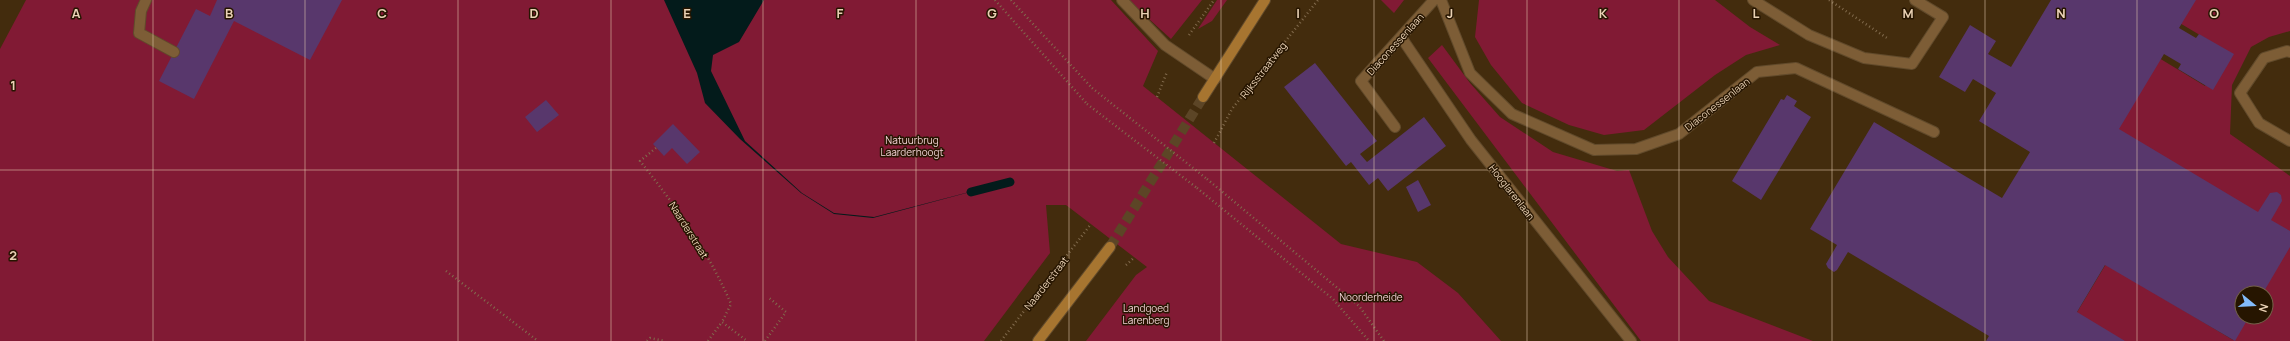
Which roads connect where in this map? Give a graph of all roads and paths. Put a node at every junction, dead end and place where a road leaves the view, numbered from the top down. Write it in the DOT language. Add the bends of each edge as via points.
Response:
graph roads {
  1 [pos="146,0"];
  2 [pos="995,0"];
  3 [pos="1011,0"];
  4 [pos="1122,0"];
  5 [pos="1265,0"];
  6 [pos="1318,0"];
  7 [pos="1434,0"];
  8 [pos="1441,0"];
  9 [pos="1753,0"];
  10 [pos="1829,0"];
  11 [pos="1915,0"];
  12 [pos="1401,37"];
  13 [pos="174,52"];
  14 [pos="2290,52"];
  15 [pos="1919,56"];
  16 [pos="1215,79"];
  17 [pos="1203,96"];
  18 [pos="1395,127"];
  19 [pos="1934,132"];
  20 [pos="2290,141"];
  21 [pos="1214,143"];
  22 [pos="656,148"];
  23 [pos="1091,224"];
  24 [pos="1110,247"];
  25 [pos="1135,257"];
  26 [pos="1123,266"];
  27 [pos="446,271"];
  28 [pos="768,297"];
  29 [pos="722,322"];
  30 [pos="538,341"];
  31 [pos="647,341"];
  32 [pos="665,341"];
  33 [pos="708,341"];
  34 [pos="746,341"];
  35 [pos="765,341"];
  36 [pos="1001,341"];
  37 [pos="1038,341"];
  38 [pos="1369,341"];
  39 [pos="1384,341"];
  40 [pos="1631,341"];
  1 -- 13 [label="lane" via="141,12 139,33"];
  2 -- 38 [label="path, bridge" via="1087,104 1198,188 1333,299"];
  3 -- 39 [label="path, bridge" via="1092,88 1208,179 1359,306"];
  4 -- 16 [label="lane" via="1166,45"];
  5 -- 16 [label="street"];
  6 -- 21 [label="path, Rijksstraatweg" via="1232,109"];
  7 -- 12 [label="lane, Diaconessenlaan"];
  8 -- 19 [label="lane, Diaconessenlaan" via="1470,73 1512,114 1594,150 1636,149 1679,134 1757,72 1796,68"];
  9 -- 15 [label="lane" via="1809,35 1864,58 1912,64"];
  10 -- 15 [label="path"];
  11 -- 15 [label="lane" via="1943,17"];
  12 -- 18 [label="lane, Diaconessenlaan" via="1361,81"];
  12 -- 40 [label="lane, Hooglarenlaan" via="1471,140"];
  14 -- 20 [label="lane" via="2264,58 2240,93 2259,123"];
  16 -- 17 [label="street"];
  22 -- 29 [label="path, Naarderstraat" via="640,161 667,194 723,284 731,304"];
  23 -- 36 [label="path, Naarderstraat"];
  24 -- 37 [label="street"];
  25 -- 26 [label="path"];
  27 -- 30 [label="path"];
  28 -- 35 [label="path" via="786,312"];
  29 -- 33 [label="path, Naarderstraat"];
  29 -- 34 [label="path"];
  31 -- 32 [label="path" via="650,338"];
}
